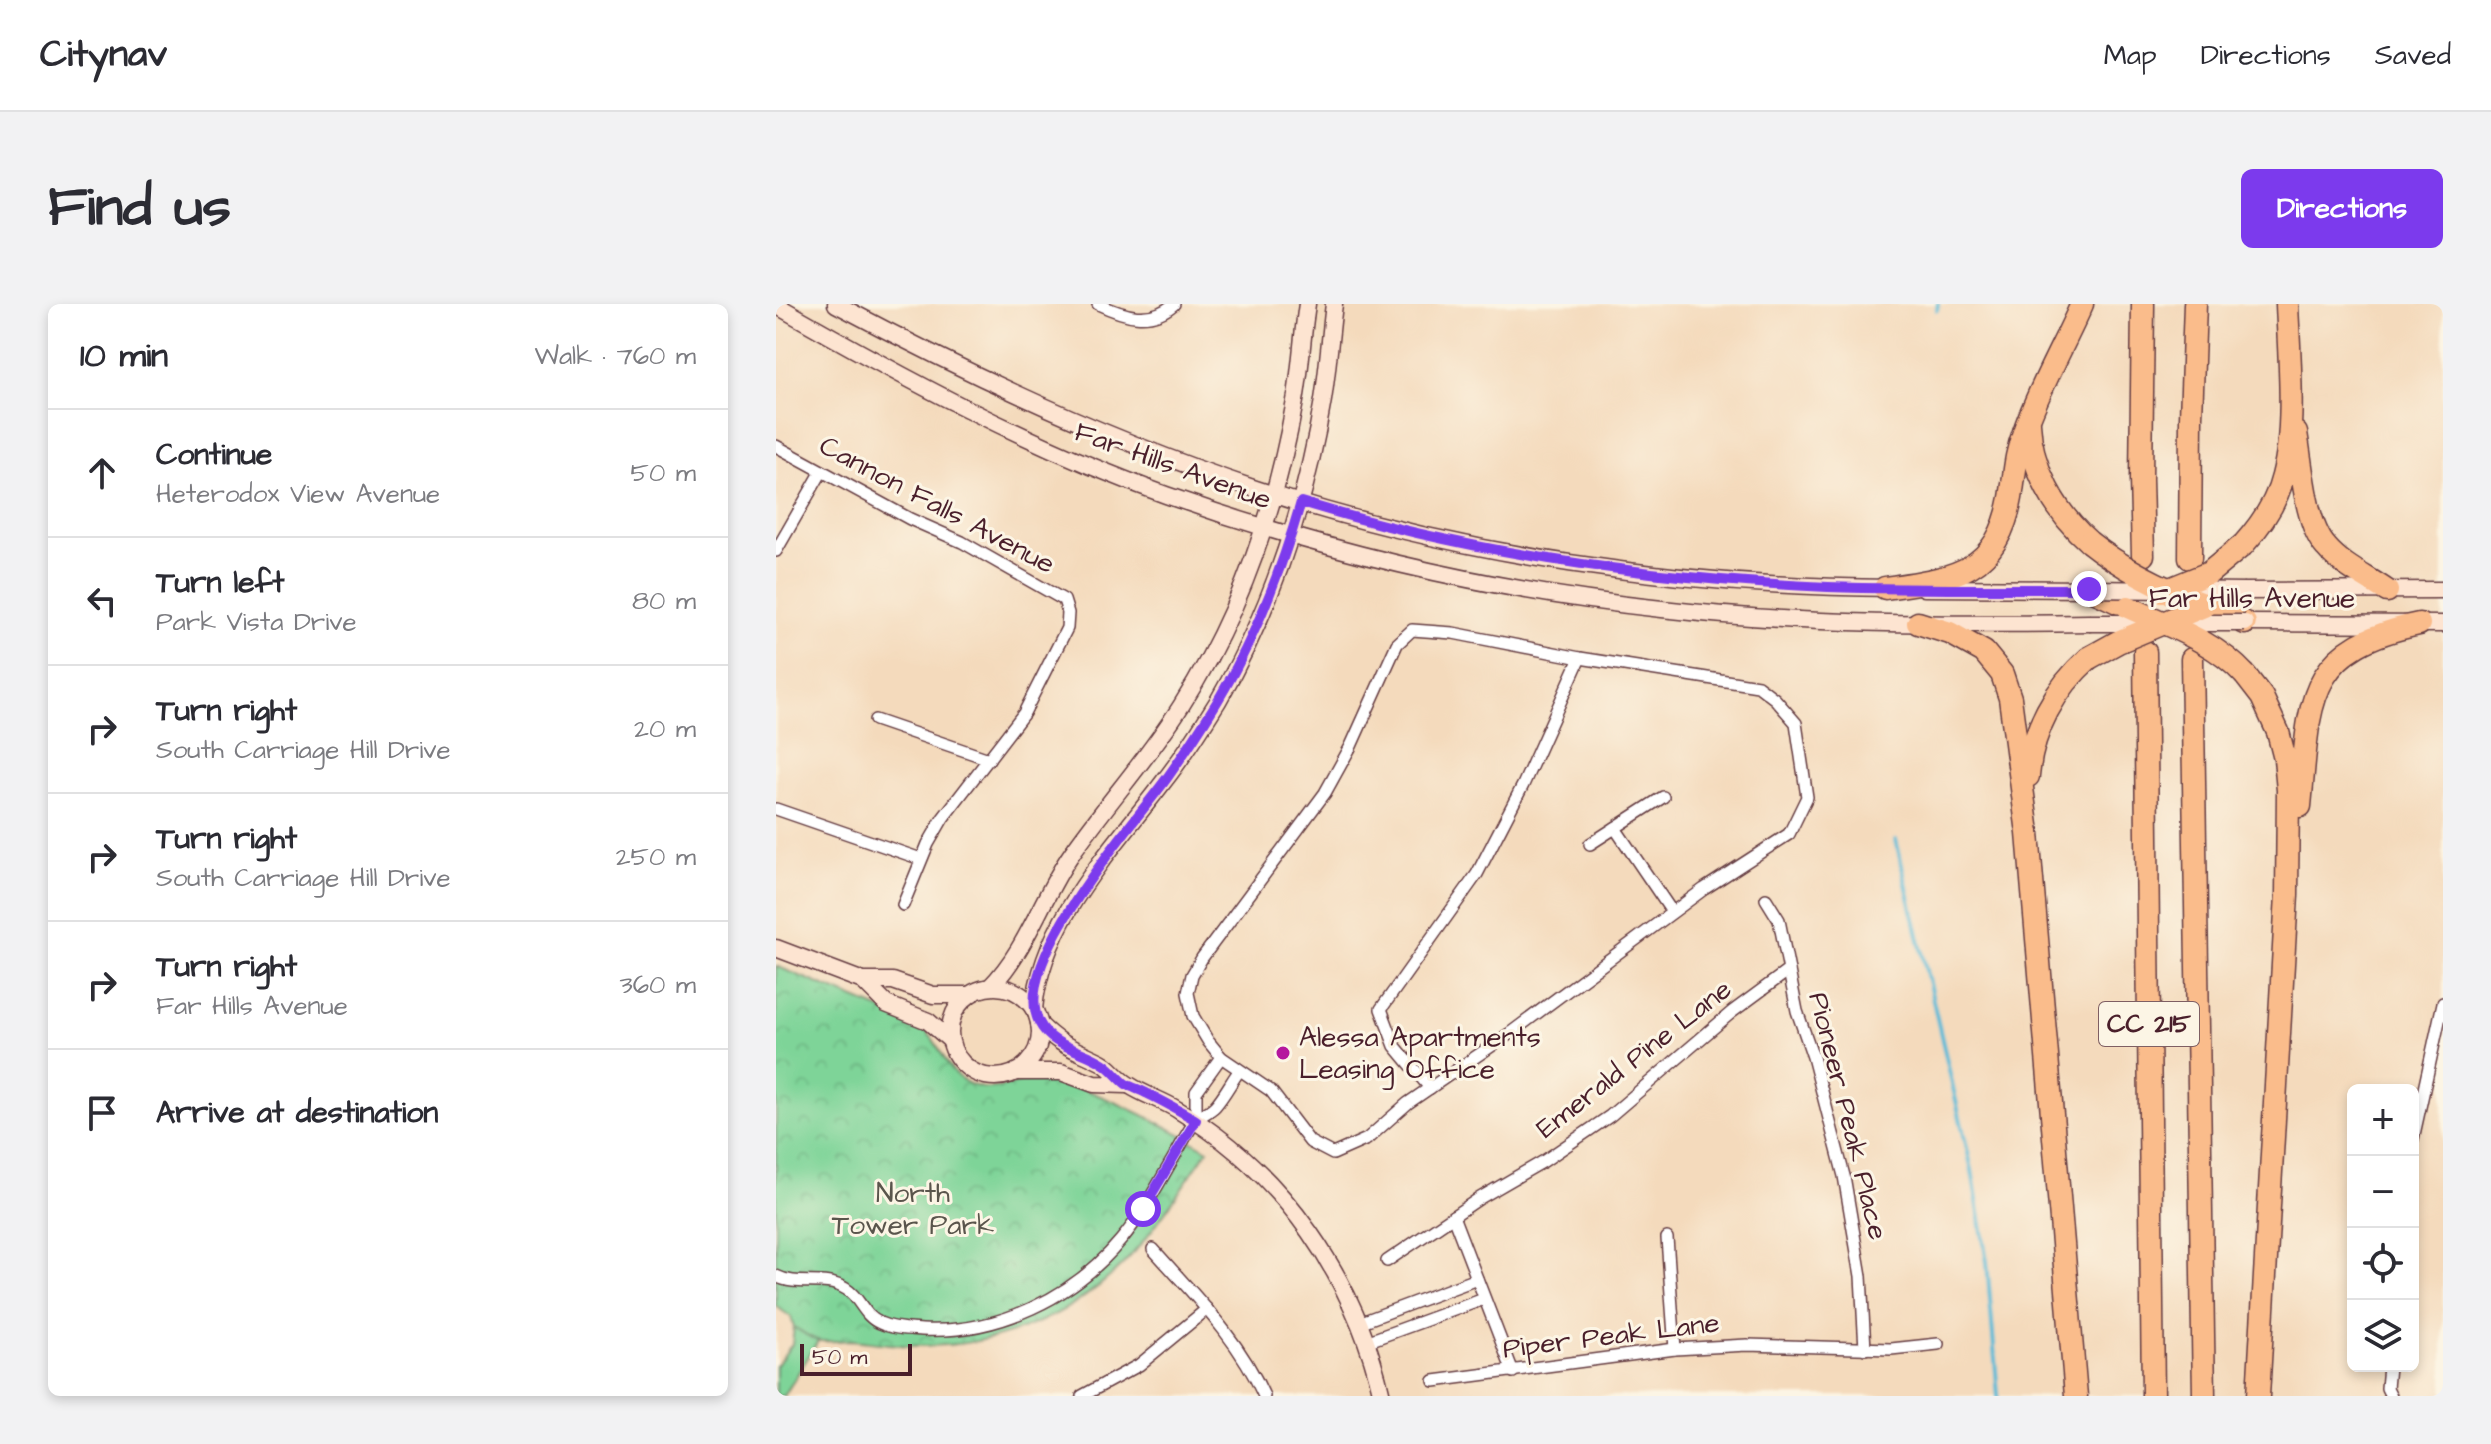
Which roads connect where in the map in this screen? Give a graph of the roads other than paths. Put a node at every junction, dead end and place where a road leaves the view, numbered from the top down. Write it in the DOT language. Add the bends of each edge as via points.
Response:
graph roads {
  1 [pos="836,304"];
  2 [pos="1098,304"];
  3 [pos="1307,304"];
  4 [pos="1334,304"];
  5 [pos="2082,304"];
  6 [pos="2143,304"];
  7 [pos="2195,304"];
  8 [pos="2208,304"];
  9 [pos="2287,304"];
  10 [pos="776,305"];
  11 [pos="1171,307"];
  12 [pos="2290,407"];
  13 [pos="2028,418"];
  14 [pos="2191,418"];
  15 [pos="776,446"];
  16 [pos="822,471"];
  17 [pos="1301,502"];
  18 [pos="1268,511"];
  19 [pos="1292,536"];
  20 [pos="776,551"];
  21 [pos="2143,555"];
  22 [pos="2190,558"];
  23 [pos="1885,588"];
  24 [pos="2089,589"];
  25 [pos="2166,590"];
  26 [pos="2443,590"];
  27 [pos="2244,591"];
  28 [pos="2387,591"];
  29 [pos="2206,605"];
  30 [pos="2128,607"];
  31 [pos="1918,623"];
  32 [pos="2089,623"];
  33 [pos="2162,623"];
  34 [pos="2245,623"];
  35 [pos="2419,624"];
  36 [pos="2443,624"];
  37 [pos="2145,652"];
  38 [pos="1580,658"];
  39 [pos="2192,659"];
  40 [pos="875,720"];
  41 [pos="989,759"];
  42 [pos="1663,797"];
  43 [pos="776,809"];
  44 [pos="1615,828"];
  45 [pos="2028,833"];
  46 [pos="1590,844"];
  47 [pos="921,859"];
  48 [pos="2287,895"];
  49 [pos="1766,899"];
  50 [pos="903,905"];
  51 [pos="1672,912"];
  52 [pos="776,948"];
  53 [pos="1789,970"];
  54 [pos="863,981"];
  55 [pos="990,987"];
  56 [pos="968,995"];
  57 [pos="2443,1003"];
  58 [pos="1036,1016"];
  59 [pos="950,1040"];
  60 [pos="1221,1057"];
  61 [pos="1239,1071"];
  62 [pos="1016,1072"];
  63 [pos="1127,1085"];
  64 [pos="1430,1088"];
  65 [pos="2419,1112"];
  66 [pos="1196,1120"];
  67 [pos="1453,1216"];
  68 [pos="1667,1238"];
  69 [pos="1153,1249"];
  70 [pos="1387,1261"];
  71 [pos="776,1276"];
  72 [pos="1477,1279"];
  73 [pos="1484,1299"];
  74 [pos="1207,1309"];
  75 [pos="1359,1323"];
  76 [pos="1366,1342"];
  77 [pos="1938,1344"];
  78 [pos="1675,1349"];
  79 [pos="1865,1349"];
  80 [pos="1513,1372"];
  81 [pos="2388,1372"];
  82 [pos="1434,1381"];
  83 [pos="1082,1396"];
  84 [pos="1264,1396"];
  85 [pos="1382,1396"];
  86 [pos="2076,1396"];
  87 [pos="2153,1396"];
  88 [pos="2204,1396"];
  89 [pos="2258,1396"];
  90 [pos="2391,1396"];
  1 -- 18 [label="main road, Far Hills Avenue"];
  2 -- 11 [label="street" via="1141,318"];
  3 -- 18 [label="main road" via="1295,401"];
  4 -- 17 [label="main road" via="1323,401"];
  5 -- 13 [label="highway"];
  6 -- 21 [label="highway"];
  7 -- 14 [label="highway"];
  8 -- 14 [label="highway"];
  9 -- 12 [label="highway"];
  10 -- 18 [label="main road, Far Hills Avenue" via="1044,446 1164,494"];
  12 -- 25 [label="highway, bridge" via="2282,480 2268,512 2243,545 2209,573"];
  12 -- 28 [label="highway" via="2318,537 2340,560"];
  13 -- 23 [label="highway" via="2006,518 1982,557 1958,575"];
  13 -- 25 [label="highway, bridge" via="2035,459 2063,515 2089,542"];
  14 -- 22 [label="highway"];
  15 -- 16 [label="street, Cannon Falls Avenue"];
  16 -- 20 [label="street"];
  16 -- 41 [label="street, Cannon Falls Avenue" via="1064,600 1067,628 1024,713"];
  17 -- 18 [label="main road, Far Hills Avenue"];
  17 -- 19 [label="main road"];
  17 -- 23 [label="main road, Far Hills Avenue" via="1419,534 1587,565 1714,579"];
  18 -- 19 [label="main road, Far Hills Avenue"];
  18 -- 55 [label="main road" via="1246,580 1182,706 1069,858 1012,962"];
  19 -- 31 [label="main road, Far Hills Avenue" via="1571,598 1743,616"];
  19 -- 58 [label="main road" via="1260,617 1217,702 1071,907 1040,970"];
  23 -- 24 [label="main road, Far Hills Avenue"];
  24 -- 25 [label="main road, Far Hills Avenue, bridge"];
  24 -- 30 [label="highway, bridge"];
  25 -- 27 [label="main road, Far Hills Avenue, bridge"];
  25 -- 29 [label="highway, bridge"];
  25 -- 30 [label="highway, bridge"];
  26 -- 28 [label="main road, Far Hills Avenue"];
  27 -- 28 [label="main road, Far Hills Avenue"];
  27 -- 29 [label="highway, bridge"];
  29 -- 33 [label="highway, bridge"];
  29 -- 34 [label="highway, bridge"];
  30 -- 32 [label="highway, bridge"];
  30 -- 33 [label="highway, bridge"];
  31 -- 32 [label="main road, Far Hills Avenue"];
  31 -- 45 [label="highway" via="1972,644 2002,674 2012,705"];
  32 -- 33 [label="main road, Far Hills Avenue, bridge"];
  33 -- 34 [label="main road, Far Hills Avenue, bridge"];
  33 -- 45 [label="highway, bridge" via="2089,658 2051,704 2036,736 2027,782"];
  33 -- 48 [label="highway, bridge" via="2217,650 2245,675 2271,715 2288,790"];
  34 -- 35 [label="main road, Far Hills Avenue"];
  35 -- 36 [label="main road, Far Hills Avenue"];
  35 -- 48 [label="highway" via="2363,641 2336,662 2320,685 2308,724"];
  37 -- 87 [label="highway, CC 215"];
  38 -- 51 [label="street" via="1758,686 1796,723 1807,797 1789,834"];
  38 -- 60 [label="street" via="1453,633 1412,630 1397,644 1325,793 1192,975 1188,993 1193,1016"];
  38 -- 64 [label="street" via="1477,874 1381,1009 1395,1046"];
  39 -- 88 [label="highway, CC 215"];
  40 -- 41 [label="street"];
  41 -- 47 [label="street" via="943,818"];
  42 -- 44 [label="street"];
  43 -- 47 [label="street"];
  44 -- 46 [label="street"];
  44 -- 51 [label="street"];
  45 -- 86 [label="highway"];
  47 -- 50 [label="street"];
  48 -- 89 [label="highway"];
  49 -- 53 [label="street, Pioneer Peak Place" via="1779,920"];
  51 -- 64 [label="street"];
  52 -- 54 [label="main road"];
  53 -- 67 [label="street, Emerald Pine Lane" via="1601,1123"];
  53 -- 79 [label="street, Pioneer Peak Place" via="1844,1176 1861,1276"];
  54 -- 56 [label="main road" via="893,981 933,995"];
  54 -- 59 [label="main road" via="886,1004 928,1021"];
  55 -- 56 [label="main road"];
  55 -- 58 [label="main road" via="1017,992"];
  56 -- 59 [label="main road" via="954,1013"];
  57 -- 65 [label="street"];
  58 -- 62 [label="main road" via="1036,1051"];
  58 -- 63 [label="main road" via="1058,1043 1103,1063"];
  59 -- 62 [label="main road" via="956,1056 973,1071 994,1077"];
  60 -- 61 [label="street"];
  60 -- 66 [label="street" via="1196,1092"];
  61 -- 64 [label="street" via="1271,1091 1310,1142 1333,1154 1367,1139"];
  61 -- 66 [label="street" via="1215,1106"];
  62 -- 63 [label="main road" via="1061,1072 1094,1084"];
  63 -- 66 [label="main road"];
  66 -- 71 [label="street" via="1120,1241 1069,1288 1009,1318 969,1328 897,1328 868,1317 848,1290 824,1281 801,1283"];
  66 -- 75 [label="main road" via="1245,1159 1304,1224 1335,1271"];
  67 -- 70 [label="street, Emerald Pine Lane"];
  67 -- 72 [label="street"];
  68 -- 78 [label="street"];
  69 -- 74 [label="street"];
  72 -- 73 [label="street"];
  72 -- 75 [label="street"];
  73 -- 76 [label="street"];
  73 -- 80 [label="street"];
  74 -- 83 [label="street" via="1139,1365"];
  74 -- 84 [label="street" via="1253,1371"];
  75 -- 76 [label="main road"];
  76 -- 85 [label="main road"];
  77 -- 79 [label="street, Piper Peak Lane"];
  78 -- 79 [label="street, Piper Peak Lane"];
  78 -- 80 [label="street, Piper Peak Lane"];
  80 -- 82 [label="street, Piper Peak Lane"];
  81 -- 90 [label="street"];
}
